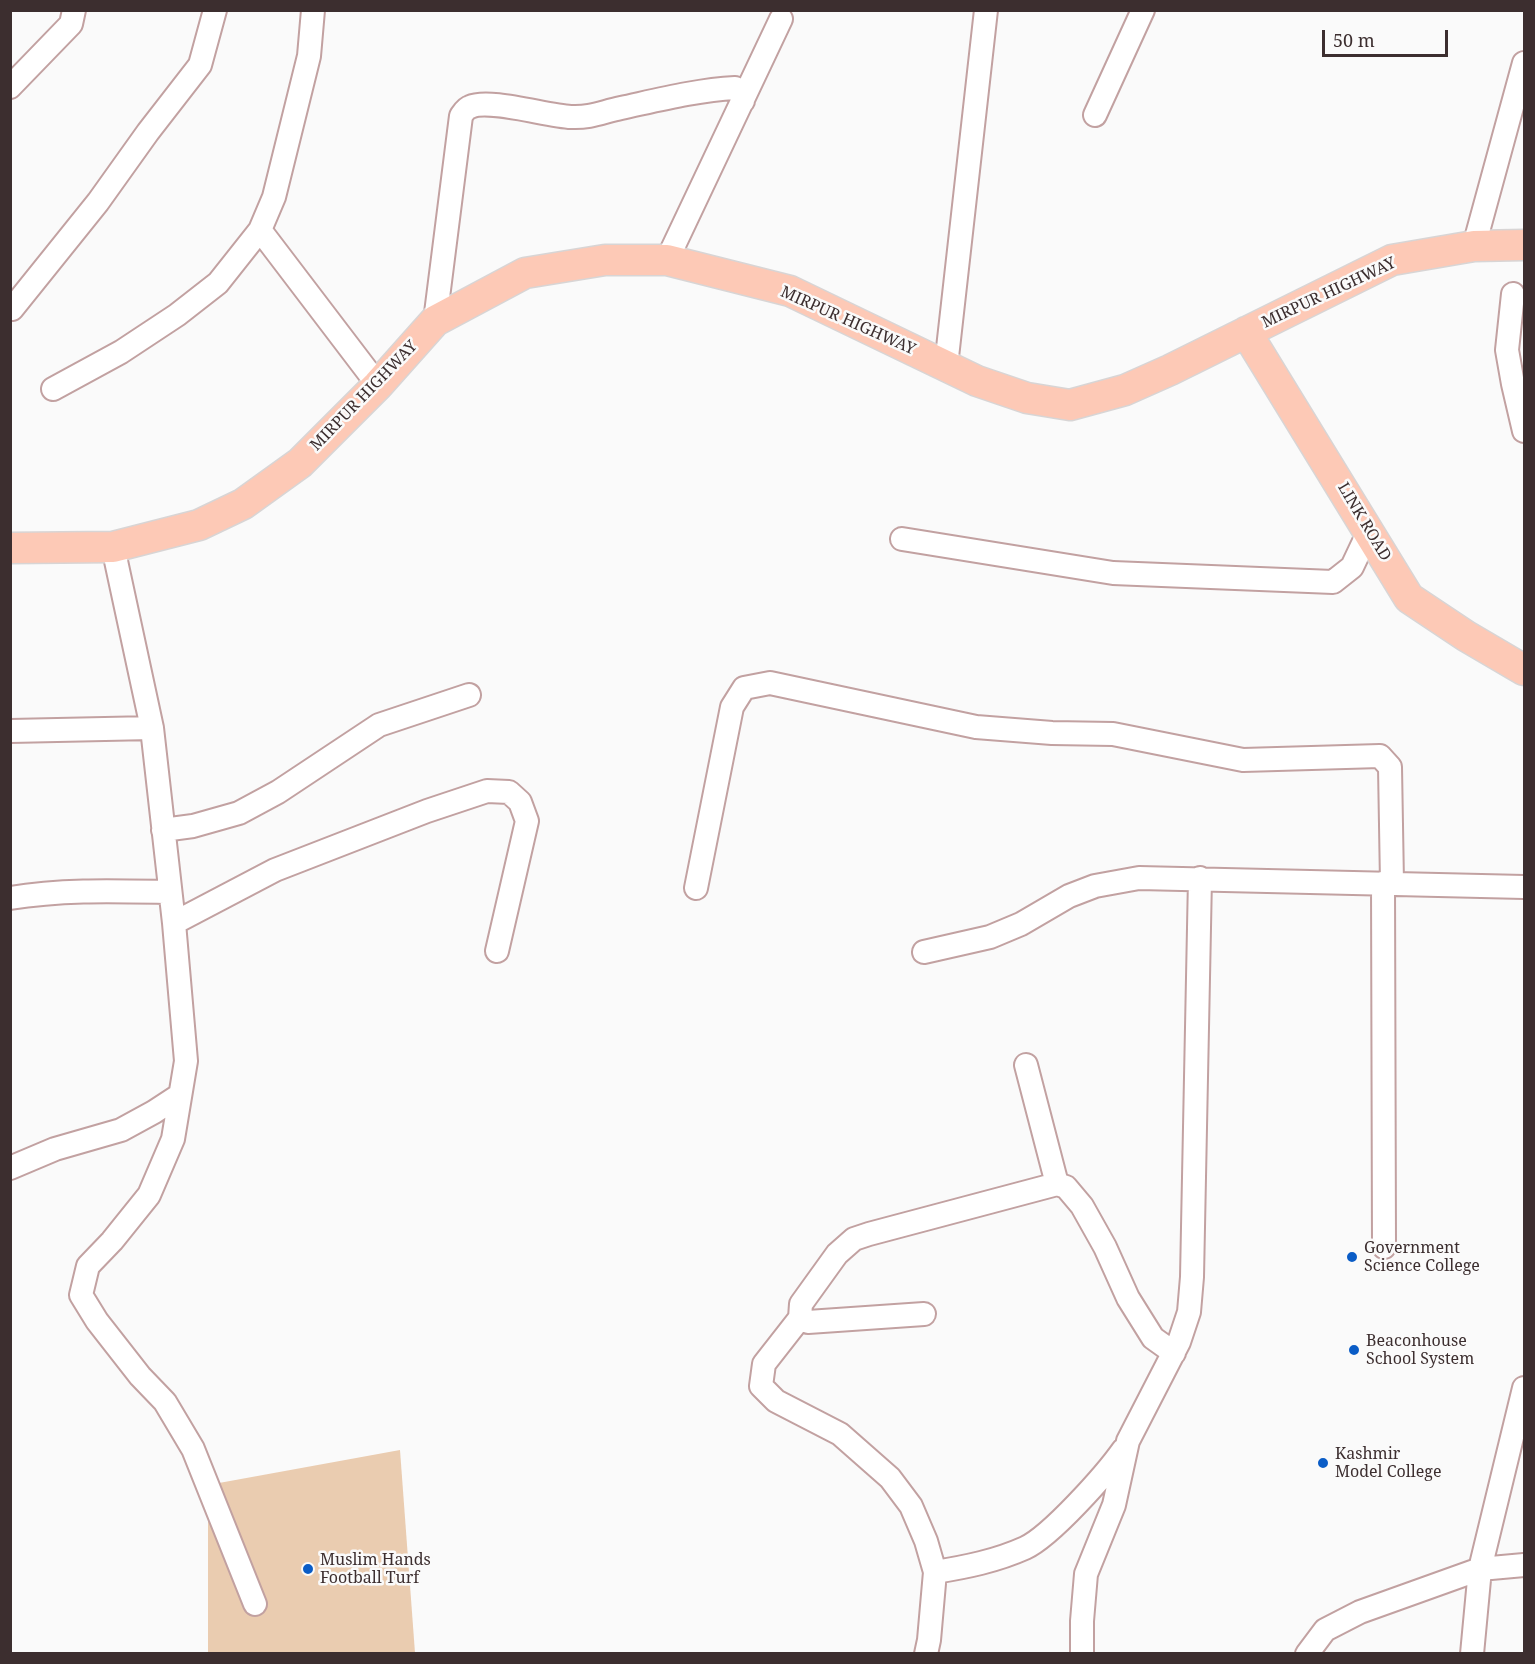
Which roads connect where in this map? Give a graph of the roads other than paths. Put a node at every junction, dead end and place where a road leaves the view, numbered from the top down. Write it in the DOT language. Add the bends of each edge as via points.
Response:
graph roads {
  1 [pos="74,10"];
  2 [pos="215,10"];
  3 [pos="313,10"];
  4 [pos="986,10"];
  5 [pos="1143,10"];
  6 [pos="781,19"];
  7 [pos="1524,63"];
  8 [pos="10,87"];
  9 [pos="743,101"];
  10 [pos="1095,115"];
  11 [pos="260,230"];
  12 [pos="1524,245"];
  13 [pos="1474,246"];
  14 [pos="667,260"];
  15 [pos="1513,294"];
  16 [pos="12,309"];
  17 [pos="435,321"];
  18 [pos="1246,332"];
  19 [pos="946,366"];
  20 [pos="378,385"];
  21 [pos="52,389"];
  22 [pos="1524,431"];
  23 [pos="1369,531"];
  24 [pos="902,539"];
  25 [pos="12,546"];
  26 [pos="113,547"];
  27 [pos="1524,670"];
  28 [pos="469,694"];
  29 [pos="152,728"];
  30 [pos="10,731"];
  31 [pos="163,830"];
  32 [pos="1200,878"];
  33 [pos="1388,883"];
  34 [pos="1524,887"];
  35 [pos="696,888"];
  36 [pos="170,892"];
  37 [pos="10,898"];
  38 [pos="174,923"];
  39 [pos="497,951"];
  40 [pos="924,952"];
  41 [pos="1026,1065"];
  42 [pos="180,1095"];
  43 [pos="10,1168"];
  44 [pos="1057,1184"];
  45 [pos="1384,1247"];
  46 [pos="924,1314"];
  47 [pos="800,1318"];
  48 [pos="1174,1353"];
  49 [pos="1524,1388"];
  50 [pos="1128,1441"];
  51 [pos="1524,1565"];
  52 [pos="1480,1569"];
  53 [pos="935,1572"];
  54 [pos="255,1604"];
  55 [pos="926,1653"];
  56 [pos="1082,1653"];
  57 [pos="1307,1653"];
  58 [pos="1472,1653"];
  1 -- 8 [label="street" via="71,24"];
  2 -- 16 [label="street" via="200,65"];
  3 -- 11 [label="street" via="309,56 274,197"];
  4 -- 19 [label="street"];
  5 -- 10 [label="street"];
  6 -- 9 [label="street"];
  7 -- 13 [label="street"];
  9 -- 14 [label="street"];
  9 -- 17 [label="street" via="735,88 664,99 591,117 484,104 469,107 460,116"];
  11 -- 20 [label="street"];
  11 -- 21 [label="street" via="218,283 177,315 121,352"];
  12 -- 13 [label="main road, MIRPUR HIGHWAY"];
  13 -- 18 [label="main road, MIRPUR HIGHWAY" via="1392,260"];
  14 -- 17 [label="main road, MIRPUR HIGHWAY" via="605,260 525,273"];
  14 -- 19 [label="main road, MIRPUR HIGHWAY" via="790,291"];
  15 -- 22 [label="street" via="1507,350"];
  17 -- 20 [label="main road, MIRPUR HIGHWAY"];
  18 -- 19 [label="main road, MIRPUR HIGHWAY" via="1125,390 1070,405 1028,398"];
  18 -- 23 [label="main road, LINK ROAD"];
  20 -- 26 [label="main road, MIRPUR HIGHWAY" via="300,463 243,504 199,525"];
  23 -- 24 [label="street" via="1352,567 1333,582 1113,573"];
  23 -- 27 [label="main road, LINK ROAD" via="1409,598"];
  25 -- 26 [label="main road, MIRPUR HIGHWAY"];
  26 -- 29 [label="street"];
  28 -- 31 [label="street" via="379,725 239,813"];
  29 -- 30 [label="street"];
  29 -- 31 [label="street"];
  31 -- 36 [label="street"];
  32 -- 33 [label="street"];
  32 -- 40 [label="street" via="1140,878 1095,886 990,938"];
  32 -- 48 [label="street" via="1192,1277 1189,1312"];
  33 -- 34 [label="street"];
  33 -- 35 [label="street" via="1390,767 1380,756 1243,760 1113,734 976,727 770,683 744,688 732,707"];
  33 -- 45 [label="street"];
  36 -- 37 [label="street" via="90,890"];
  36 -- 38 [label="street"];
  38 -- 39 [label="street" via="274,870 487,791 509,792 520,802 527,821"];
  38 -- 42 [label="street" via="186,1061"];
  41 -- 44 [label="street"];
  42 -- 43 [label="street" via="121,1130 55,1149"];
  42 -- 54 [label="street" via="173,1139 148,1196 88,1266 81,1295 140,1376 165,1402 194,1449"];
  44 -- 47 [label="street" via="854,1239 837,1254 801,1304"];
  44 -- 48 [label="street" via="1066,1187 1082,1206 1128,1298 1153,1338"];
  46 -- 47 [label="street" via="808,1322"];
  47 -- 53 [label="street" via="764,1364 761,1386 776,1401 840,1434 890,1478 911,1506"];
  48 -- 50 [label="street"];
  49 -- 52 [label="street"];
  50 -- 53 [label="street" via="1111,1467 1057,1523 1027,1547 984,1563"];
  50 -- 56 [label="street" via="1114,1505 1086,1574"];
  51 -- 52 [label="street"];
  52 -- 57 [label="street" via="1360,1612 1325,1630"];
  52 -- 58 [label="street"];
  53 -- 55 [label="street"];
}
